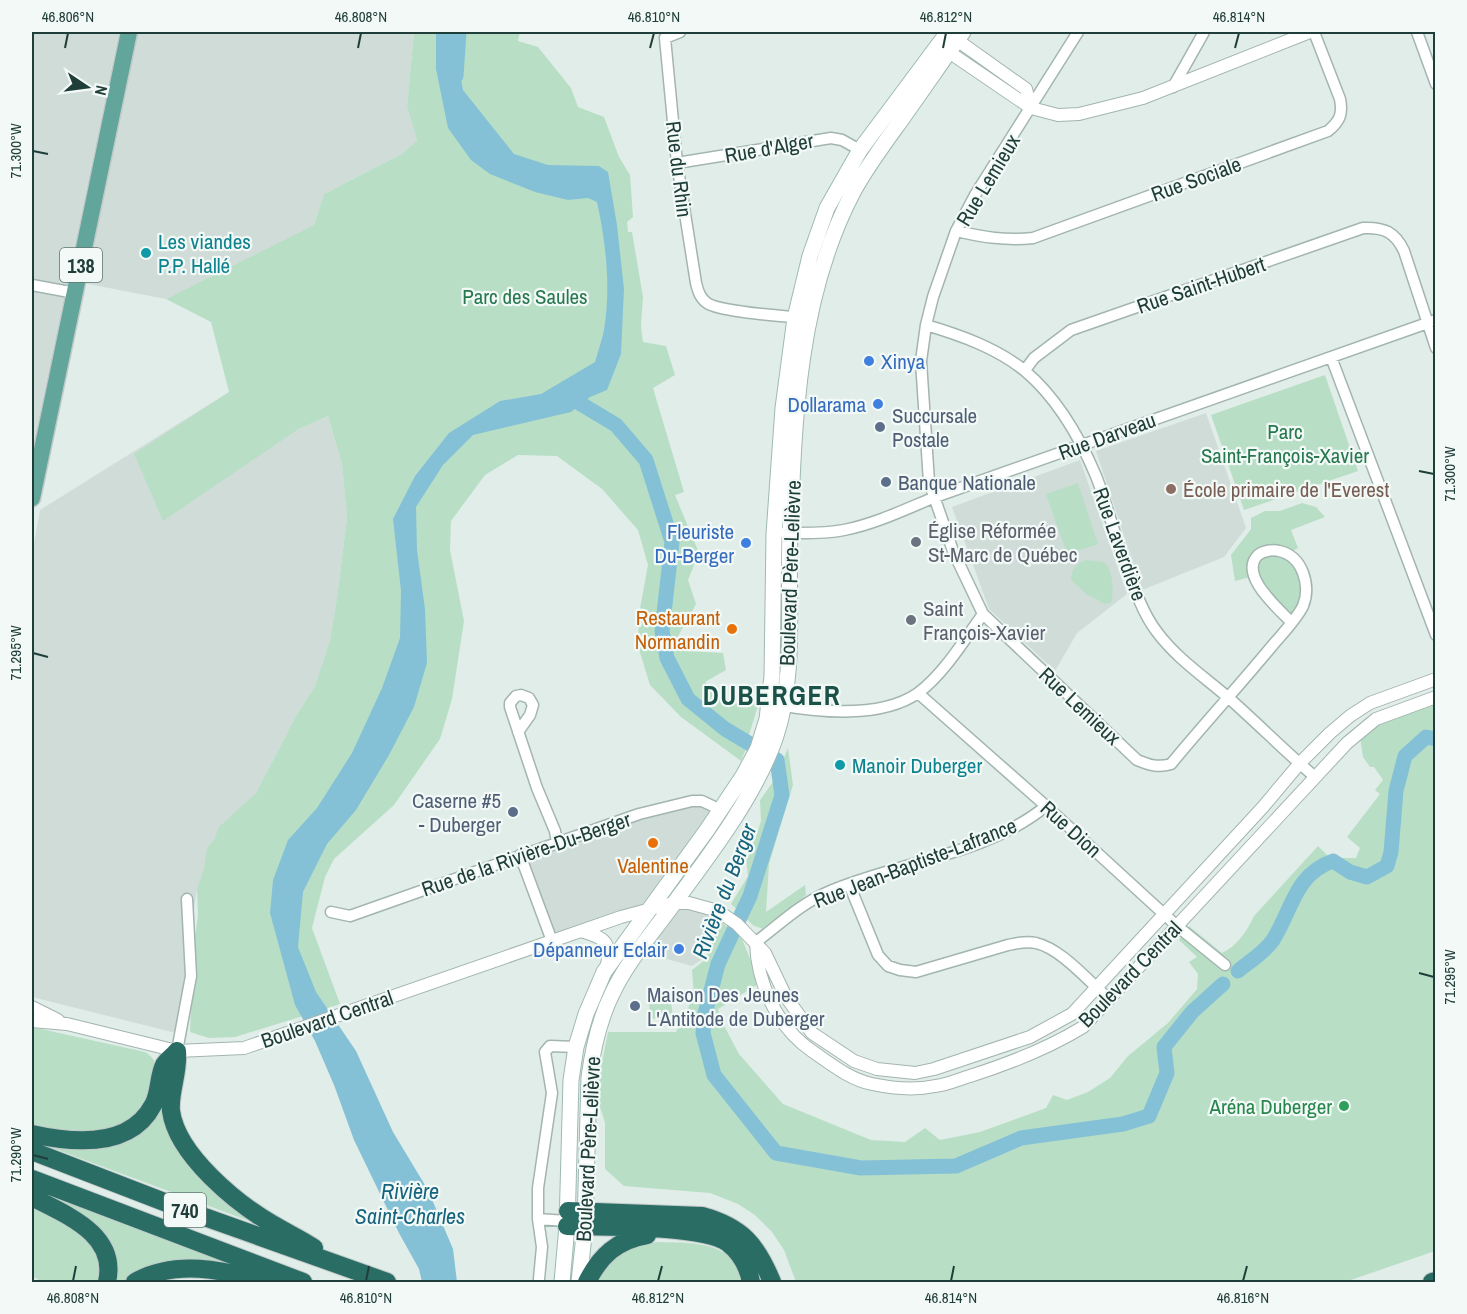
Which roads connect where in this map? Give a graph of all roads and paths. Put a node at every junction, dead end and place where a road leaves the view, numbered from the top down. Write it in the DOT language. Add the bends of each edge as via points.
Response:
graph roads {
  1 [pos="129,32"];
  2 [pos="680,32"];
  3 [pos="1078,32"];
  4 [pos="1204,32"];
  5 [pos="1310,32"];
  6 [pos="1314,32"];
  7 [pos="1417,32"];
  8 [pos="950,39"];
  9 [pos="1436,84"];
  10 [pos="1173,87"];
  11 [pos="1031,108"];
  12 [pos="860,150"];
  13 [pos="677,163"];
  14 [pos="956,231"];
  15 [pos="32,285"];
  16 [pos="75,293"];
  17 [pos="802,318"];
  18 [pos="1431,321"];
  19 [pos="926,325"];
  20 [pos="1436,348"];
  21 [pos="1331,357"];
  22 [pos="1025,370"];
  23 [pos="1082,445"];
  24 [pos="935,497"];
  25 [pos="32,498"];
  26 [pos="782,533"];
  27 [pos="982,614"];
  28 [pos="1291,622"];
  29 [pos="1436,635"];
  30 [pos="1436,679"];
  31 [pos="918,693"];
  32 [pos="1436,697"];
  33 [pos="1229,699"];
  34 [pos="777,704"];
  35 [pos="518,732"];
  36 [pos="1299,763"];
  37 [pos="756,766"];
  38 [pos="1315,777"];
  39 [pos="1046,806"];
  40 [pos="721,810"];
  41 [pos="557,842"];
  42 [pos="520,855"];
  43 [pos="849,884"];
  44 [pos="188,899"];
  45 [pos="673,903"];
  46 [pos="649,910"];
  47 [pos="331,912"];
  48 [pos="1165,914"];
  49 [pos="1177,926"];
  50 [pos="581,931"];
  51 [pos="751,937"];
  52 [pos="552,941"];
  53 [pos="1225,965"];
  54 [pos="604,972"];
  55 [pos="1096,988"];
  56 [pos="1109,999"];
  57 [pos="32,1007"];
  58 [pos="32,1021"];
  59 [pos="67,1024"];
  60 [pos="576,1047"];
  61 [pos="177,1051"];
  62 [pos="32,1134"];
  63 [pos="32,1151"];
  64 [pos="32,1179"];
  65 [pos="32,1197"];
  66 [pos="538,1219"];
  67 [pos="574,1219"];
  68 [pos="676,1231"];
  69 [pos="341,1266"];
  70 [pos="539,1279"];
  71 [pos="107,1282"];
  72 [pos="135,1282"];
  73 [pos="269,1282"];
  74 [pos="303,1282"];
  75 [pos="386,1282"];
  76 [pos="562,1282"];
  77 [pos="579,1282"];
  78 [pos="587,1282"];
  79 [pos="751,1282"];
  80 [pos="772,1282"];
  1 -- 16 [label="main road, 138"];
  2 -- 13 [label="street, Rue du Rhin" via="664,38"];
  3 -- 11 [label="street, Rue Lemieux"];
  4 -- 10 [label="street"];
  5 -- 10 [label="street"];
  6 -- 14 [label="street, Rue Sociale" via="1342,109 1328,131 1033,238 999,240"];
  7 -- 9 [label="street"];
  8 -- 11 [label="street"];
  8 -- 12 [label="main road, Boulevard Père-Lelièvre"];
  8 -- 17 [label="main road, Boulevard Père-Lelièvre" via="854,190"];
  10 -- 11 [label="street" via="1079,114 1058,115"];
  11 -- 14 [label="street, Rue Lemieux"];
  12 -- 13 [label="street, Rue d'Alger" via="831,138"];
  12 -- 17 [label="main road, Boulevard Père-Lelièvre" via="827,208 816,238"];
  13 -- 17 [label="street, Rue du Rhin" via="700,298 709,305"];
  14 -- 19 [label="street, Rue Lemieux"];
  15 -- 16 [label="street"];
  16 -- 25 [label="main road, 138"];
  17 -- 26 [label="main road, Boulevard Père-Lelièvre" via="784,401"];
  18 -- 20 [label="street"];
  18 -- 21 [label="street, Rue Darveau"];
  18 -- 22 [label="street, Rue Saint-Hubert" via="1398,239 1378,227 1363,228 1071,330 1034,358"];
  19 -- 22 [label="street, Rue Laverdière" via="982,345"];
  19 -- 24 [label="street, Rue Lemieux" via="921,361 929,482"];
  21 -- 23 [label="street, Rue Darveau"];
  21 -- 29 [label="street"];
  22 -- 23 [label="street, Rue Laverdière" via="1066,418"];
  23 -- 24 [label="street, Rue Darveau"];
  23 -- 33 [label="street, Rue Laverdière" via="1152,624 1183,661"];
  24 -- 26 [label="street, Rue Darveau" via="844,530"];
  24 -- 27 [label="street, Rue Lemieux" via="953,551"];
  26 -- 34 [label="main road, Boulevard Père-Lelièvre" via="788,669"];
  27 -- 31 [label="street"];
  27 -- 33 [label="street, Rue Lemieux" via="1137,760 1148,765 1171,764"];
  28 -- 28 [label="street, Rue Lemieux" via="1302,608 1305,578 1291,555 1266,551 1253,564 1253,575 1257,585"];
  28 -- 33 [label="street, Rue Lemieux"];
  30 -- 36 [label="street, Boulevard Central" via="1370,703"];
  31 -- 34 [label="street" via="863,711 815,711"];
  31 -- 39 [label="street, Rue Dion"];
  32 -- 38 [label="street, Boulevard Central" via="1376,719"];
  33 -- 36 [label="street, Rue Laverdière"];
  34 -- 37 [label="main road, Boulevard Père-Lelièvre"];
  35 -- 41 [label="street"];
  36 -- 38 [label="street, Rue Laverdière"];
  36 -- 48 [label="street, Boulevard Central"];
  37 -- 40 [label="main road, Boulevard Père-Lelièvre"];
  37 -- 45 [label="main road, Boulevard Père-Lelièvre" via="729,825"];
  38 -- 49 [label="street, Boulevard Central"];
  39 -- 43 [label="street, Rue Jean-Baptiste-Lafrance" via="992,838"];
  39 -- 48 [label="street, Rue Dion"];
  40 -- 41 [label="street, Rue de la Rivière-Du-Berger" via="692,801"];
  40 -- 46 [label="main road, Boulevard Père-Lelièvre"];
  41 -- 42 [label="street, Rue de la Rivière-Du-Berger"];
  42 -- 47 [label="street, Rue de la Rivière-Du-Berger" via="350,915"];
  42 -- 52 [label="street"];
  43 -- 51 [label="street, Rue Jean-Baptiste-Lafrance"];
  43 -- 55 [label="street" via="878,955 888,966 916,972 1015,943 1036,943 1061,956"];
  44 -- 61 [label="street" via="191,976"];
  45 -- 46 [label="street, Boulevard Central"];
  45 -- 51 [label="street, Boulevard Central" via="718,911"];
  45 -- 67 [label="main road, Boulevard Père-Lelièvre" via="617,984 596,1037"];
  46 -- 50 [label="street, Boulevard Central"];
  46 -- 54 [label="main road, Boulevard Père-Lelièvre"];
  48 -- 49 [label="street, Rue Dion"];
  48 -- 55 [label="street, Boulevard Central"];
  49 -- 53 [label="street, Rue Dion"];
  49 -- 56 [label="street, Boulevard Central"];
  50 -- 52 [label="street, Boulevard Central"];
  50 -- 54 [label="street" via="600,936 606,943 609,957"];
  51 -- 55 [label="street, Boulevard Central" via="765,953 786,997 812,1033 854,1061 876,1069 934,1070 1030,1037 1072,1014"];
  51 -- 56 [label="street, Boulevard Central" via="759,973 789,1031 849,1076 871,1084 936,1086 1006,1064 1046,1049 1083,1027"];
  52 -- 61 [label="street, Boulevard Central" via="244,1048"];
  54 -- 60 [label="main road, Boulevard Père-Lelièvre" via="585,1014"];
  55 -- 56 [label="street"];
  57 -- 59 [label="street, Boulevard Central"];
  58 -- 59 [label="street, Boulevard Central"];
  59 -- 61 [label="street, Boulevard Central"];
  60 -- 66 [label="street, Boulevard Père-Lelièvre" via="554,1045 545,1052 552,1093 538,1188"];
  60 -- 67 [label="main road, Boulevard Père-Lelièvre" via="571,1080"];
  61 -- 62 [label="highway" via="164,1065 153,1106 130,1129 92,1141"];
  61 -- 69 [label="highway" via="171,1107 177,1133 193,1157 255,1213"];
  63 -- 69 [label="highway, 740"];
  64 -- 74 [label="highway, 740"];
  65 -- 71 [label="highway" via="94,1235 109,1262"];
  66 -- 67 [label="street, Boulevard Père-Lelièvre"];
  66 -- 70 [label="street, Boulevard Père-Lelièvre" via="542,1247"];
  67 -- 68 [label="highway"];
  67 -- 76 [label="main road, Boulevard Père-Lelièvre"];
  67 -- 77 [label="main road, Boulevard Père-Lelièvre"];
  67 -- 80 [label="highway" via="702,1216 723,1222 752,1244"];
  68 -- 78 [label="highway" via="621,1242 601,1258"];
  68 -- 79 [label="highway" via="711,1235 728,1244 745,1263"];
  69 -- 75 [label="highway, 740"];
  72 -- 73 [label="highway" via="159,1271 186,1268"];
}
